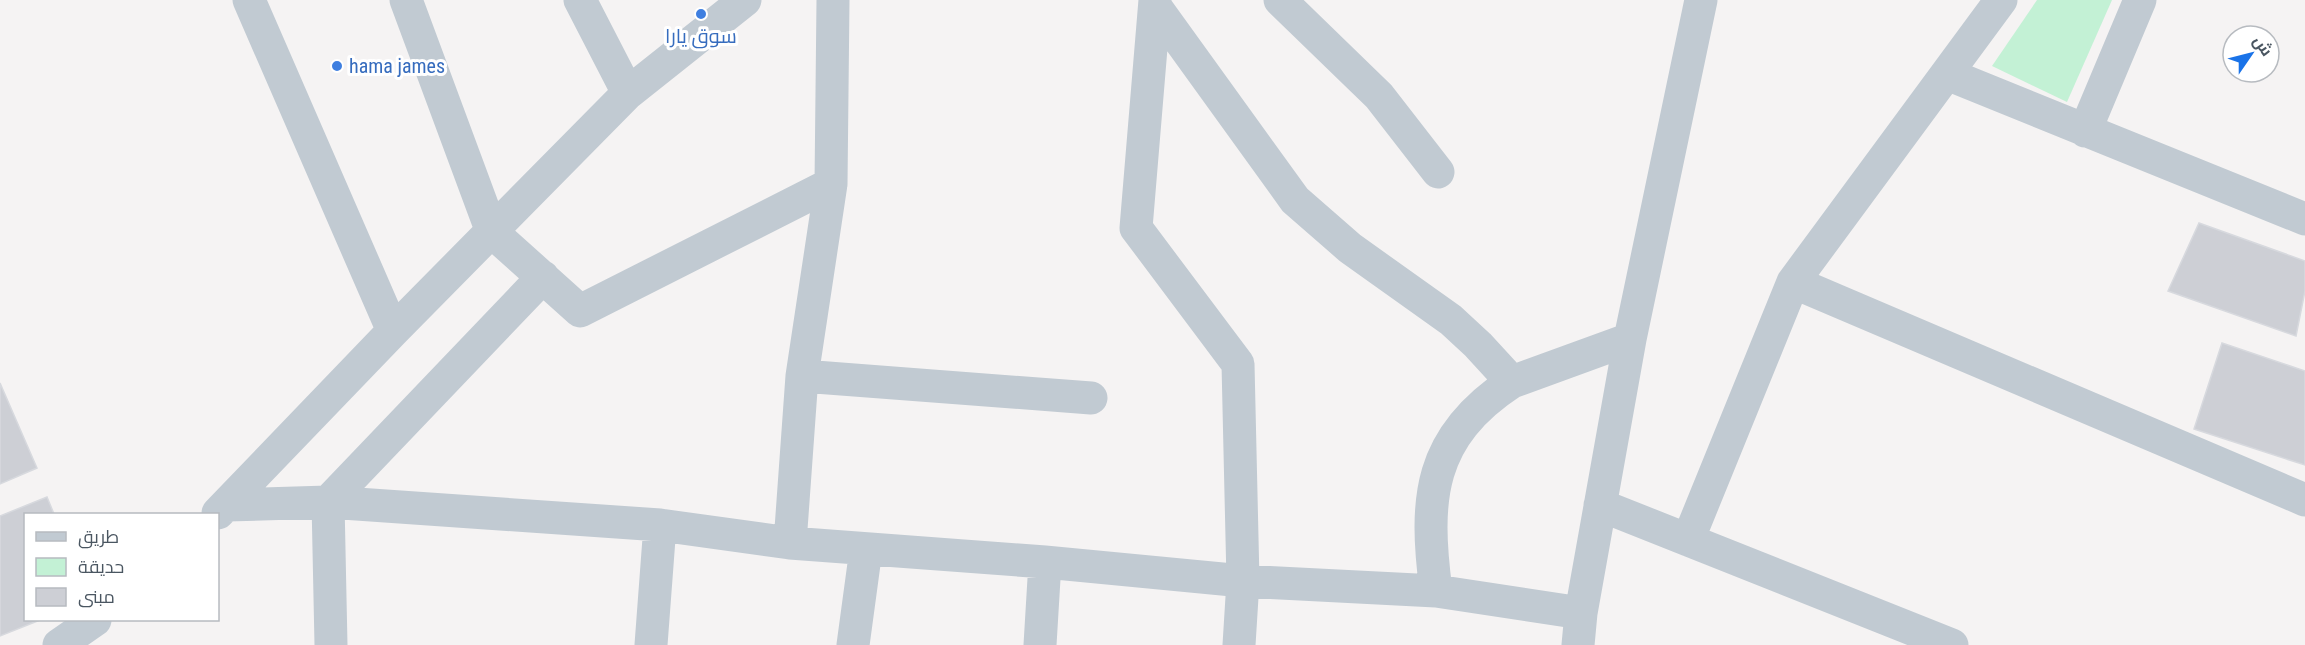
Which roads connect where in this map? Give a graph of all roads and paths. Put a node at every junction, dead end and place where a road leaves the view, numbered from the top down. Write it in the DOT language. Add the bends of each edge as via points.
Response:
graph roads {
  1 [pos="249,0"];
  2 [pos="406,0"];
  3 [pos="580,0"];
  4 [pos="745,0"];
  5 [pos="833,0"];
  6 [pos="1280,0"];
  7 [pos="1701,0"];
  8 [pos="2001,0"];
  9 [pos="2140,0"];
  10 [pos="1158,2"];
  11 [pos="1947,74"];
  12 [pos="628,93"];
  13 [pos="2085,130"];
  14 [pos="1438,172"];
  15 [pos="831,184"];
  16 [pos="2305,219"];
  17 [pos="492,232"];
  18 [pos="543,277"];
  19 [pos="1793,282"];
  20 [pos="393,331"];
  21 [pos="1630,339"];
  22 [pos="802,376"];
  23 [pos="1512,382"];
  24 [pos="1091,398"];
  25 [pos="2305,500"];
  26 [pos="328,502"];
  27 [pos="1600,506"];
  28 [pos="222,510"];
  29 [pos="660,525"];
  30 [pos="1688,540"];
  31 [pos="790,543"];
  32 [pos="866,549"];
  33 [pos="1045,562"];
  34 [pos="1243,581"];
  35 [pos="1436,591"];
  36 [pos="1581,613"];
  37 [pos="331,645"];
  38 [pos="651,645"];
  39 [pos="853,645"];
  40 [pos="1040,645"];
  41 [pos="1239,645"];
  42 [pos="1578,645"];
  43 [pos="1952,645"];
  1 -- 20 [label="street"];
  2 -- 17 [label="street"];
  3 -- 12 [label="street"];
  4 -- 12 [label="street"];
  5 -- 15 [label="street"];
  6 -- 14 [label="street" via="1379,96"];
  7 -- 21 [label="street"];
  8 -- 11 [label="street"];
  9 -- 13 [label="street"];
  10 -- 23 [label="street" via="1295,200 1350,248 1451,320"];
  10 -- 34 [label="street" via="1136,228 1238,364"];
  11 -- 13 [label="street"];
  11 -- 19 [label="street"];
  12 -- 17 [label="street"];
  13 -- 16 [label="street"];
  15 -- 18 [label="street" via="580,311"];
  15 -- 22 [label="street"];
  17 -- 18 [label="street"];
  17 -- 20 [label="street"];
  18 -- 26 [label="street"];
  19 -- 25 [label="street"];
  19 -- 30 [label="street"];
  20 -- 28 [label="street"];
  21 -- 23 [label="street"];
  21 -- 27 [label="street"];
  22 -- 24 [label="street"];
  22 -- 31 [label="street"];
  23 -- 35 [label="street" via="1473,411 1439,468 1430,520"];
  26 -- 28 [label="street"];
  26 -- 29 [label="street"];
  26 -- 37 [label="street"];
  27 -- 30 [label="street"];
  27 -- 36 [label="street"];
  29 -- 31 [label="street"];
  29 -- 38 [label="street"];
  30 -- 43 [label="street"];
  31 -- 32 [label="street"];
  32 -- 33 [label="street"];
  32 -- 39 [label="street"];
  33 -- 34 [label="street"];
  33 -- 40 [label="street"];
  34 -- 35 [label="street"];
  34 -- 41 [label="street"];
  35 -- 36 [label="street"];
  36 -- 42 [label="street"];
}
